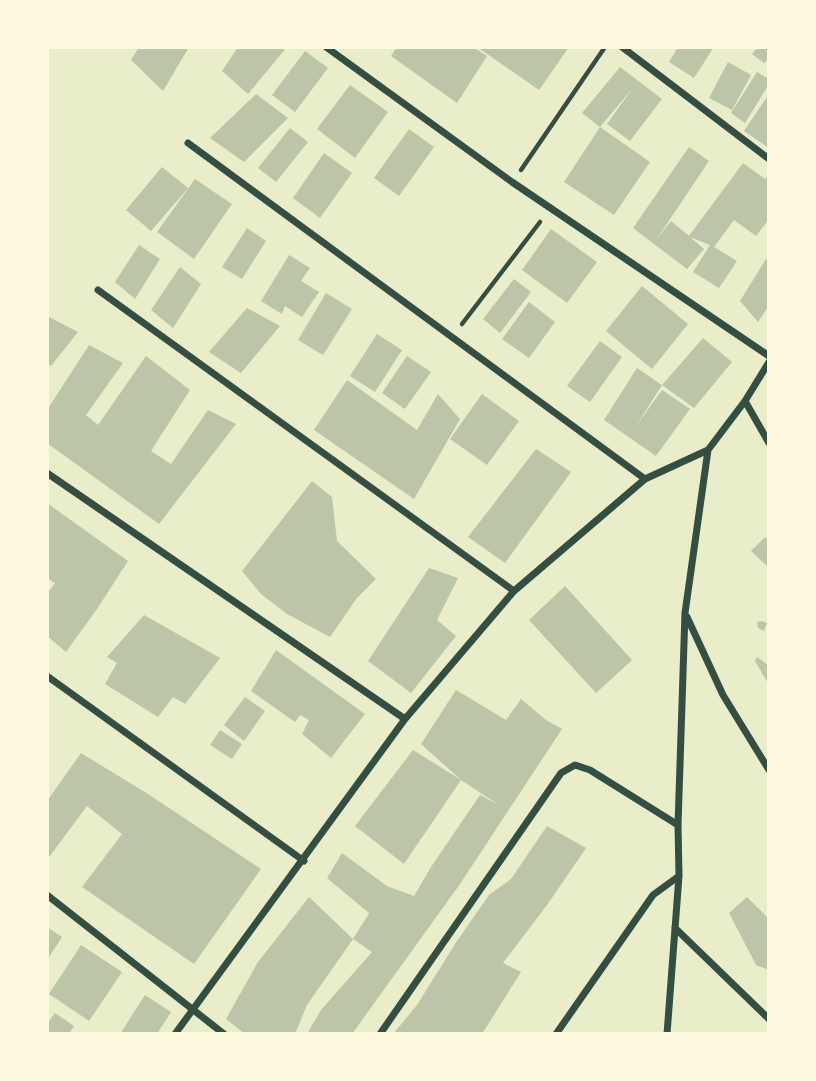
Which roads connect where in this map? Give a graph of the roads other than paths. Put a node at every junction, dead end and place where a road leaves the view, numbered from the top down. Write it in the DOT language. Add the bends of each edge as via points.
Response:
graph roads {
  1 [pos="326,47"];
  2 [pos="622,47"];
  3 [pos="188,143"];
  4 [pos="769,159"];
  5 [pos="98,290"];
  6 [pos="769,356"];
  7 [pos="769,362"];
  8 [pos="745,401"];
  9 [pos="769,443"];
  10 [pos="708,450"];
  11 [pos="47,473"];
  12 [pos="645,479"];
  13 [pos="514,591"];
  14 [pos="685,613"];
  15 [pos="47,676"];
  16 [pos="405,719"];
  17 [pos="769,770"];
  18 [pos="678,825"];
  19 [pos="304,861"];
  20 [pos="679,876"];
  21 [pos="47,895"];
  22 [pos="675,928"];
  23 [pos="193,1008"];
  24 [pos="769,1019"];
  25 [pos="175,1034"];
  26 [pos="224,1034"];
  27 [pos="380,1034"];
  28 [pos="556,1034"];
  29 [pos="667,1034"];
  1 -- 6 [label="street" via="512,182"];
  2 -- 4 [label="street"];
  3 -- 12 [label="street"];
  5 -- 13 [label="street"];
  7 -- 8 [label="street"];
  8 -- 9 [label="street"];
  8 -- 10 [label="street"];
  10 -- 12 [label="street"];
  10 -- 14 [label="street"];
  11 -- 16 [label="street"];
  12 -- 13 [label="street"];
  13 -- 16 [label="street"];
  14 -- 17 [label="street" via="723,695"];
  14 -- 18 [label="street"];
  15 -- 19 [label="street"];
  16 -- 19 [label="street"];
  18 -- 20 [label="street"];
  18 -- 27 [label="street" via="590,770 575,765 561,773"];
  19 -- 23 [label="street"];
  20 -- 22 [label="street"];
  20 -- 28 [label="street" via="653,895"];
  21 -- 23 [label="street"];
  22 -- 24 [label="street"];
  22 -- 29 [label="street"];
  23 -- 25 [label="street"];
  23 -- 26 [label="street"];
}
